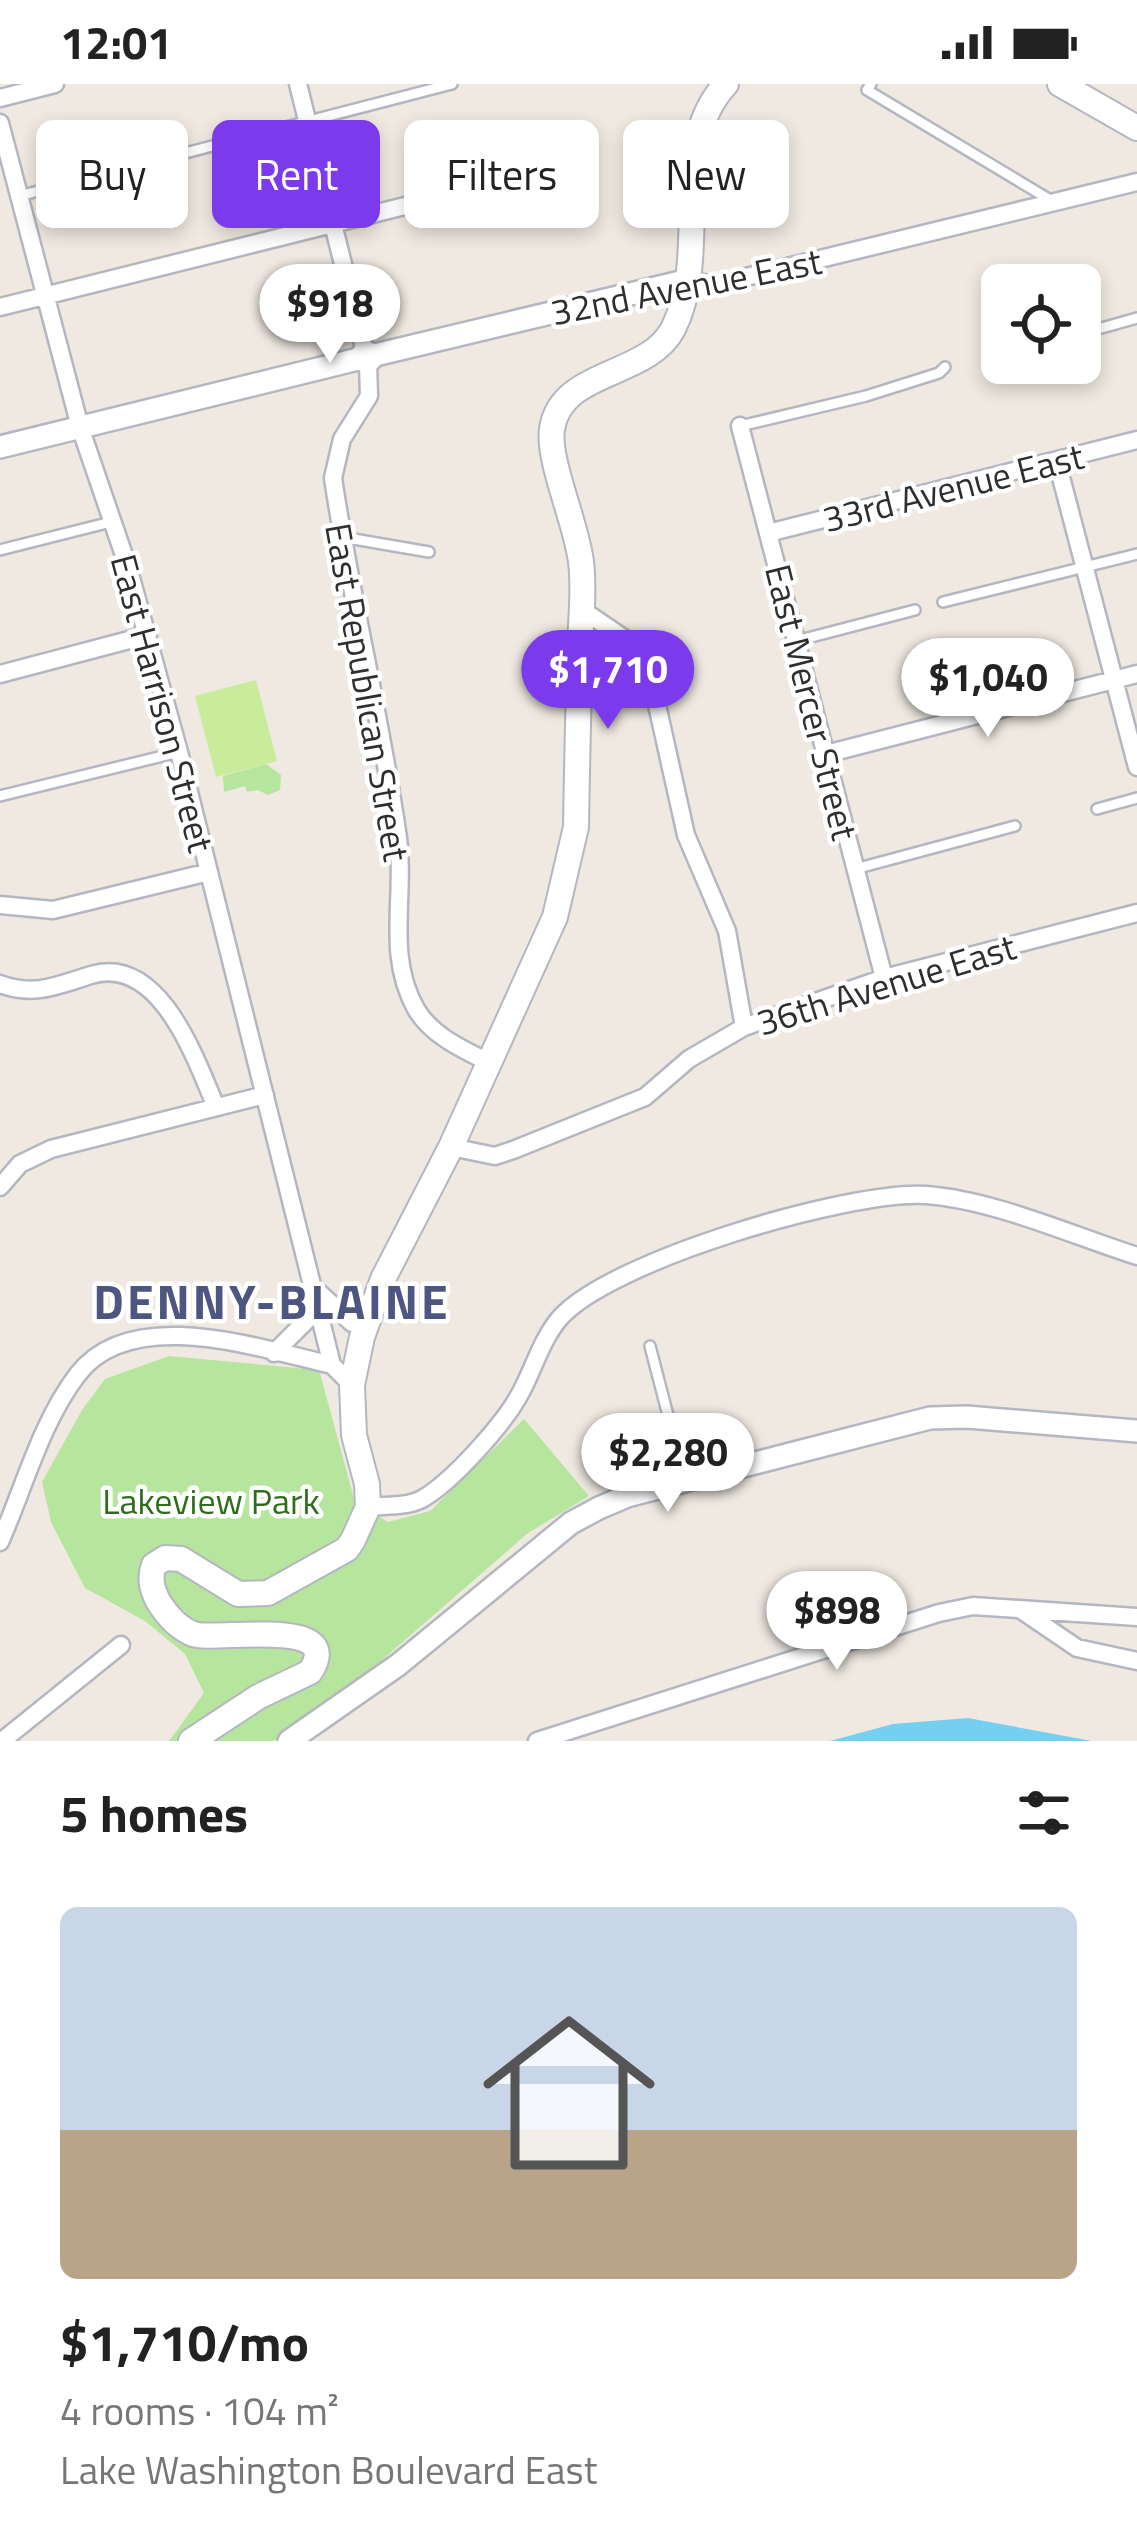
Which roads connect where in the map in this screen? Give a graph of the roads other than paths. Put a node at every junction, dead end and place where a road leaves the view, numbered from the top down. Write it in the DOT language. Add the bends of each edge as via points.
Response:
graph roads {
  1 [pos="55,84"];
  2 [pos="298,84"];
  3 [pos="452,84"];
  4 [pos="726,84"];
  5 [pos="1060,84"];
  6 [pos="869,87"];
  7 [pos="0,98"];
  8 [pos="307,120"];
  9 [pos="315,120"];
  10 [pos="0,123"];
  11 [pos="1137,128"];
  12 [pos="212,146"];
  13 [pos="1137,182"];
  14 [pos="19,196"];
  15 [pos="1057,203"];
  16 [pos="312,228"];
  17 [pos="333,228"];
  18 [pos="689,280"];
  19 [pos="44,296"];
  20 [pos="0,307"];
  21 [pos="1137,319"];
  22 [pos="1101,328"];
  23 [pos="367,357"];
  24 [pos="945,367"];
  25 [pos="740,426"];
  26 [pos="80,427"];
  27 [pos="1137,440"];
  28 [pos="0,447"];
  29 [pos="1057,462"];
  30 [pos="111,522"];
  31 [pos="768,532"];
  32 [pos="342,537"];
  33 [pos="0,550"];
  34 [pos="428,552"];
  35 [pos="1137,554"];
  36 [pos="1084,568"];
  37 [pos="943,602"];
  38 [pos="581,610"];
  39 [pos="915,610"];
  40 [pos="148,635"];
  41 [pos="796,640"];
  42 [pos="0,674"];
  43 [pos="1137,674"];
  44 [pos="1114,680"];
  45 [pos="179,752"];
  46 [pos="826,754"];
  47 [pos="1137,767"];
  48 [pos="0,796"];
  49 [pos="1137,798"];
  50 [pos="1097,809"];
  51 [pos="1016,826"];
  52 [pos="855,869"];
  53 [pos="209,872"];
  54 [pos="0,905"];
  55 [pos="1137,913"];
  56 [pos="884,978"];
  57 [pos="0,985"];
  58 [pos="744,1027"];
  59 [pos="488,1062"];
  60 [pos="265,1094"];
  61 [pos="216,1108"];
  62 [pos="451,1147"];
  63 [pos="0,1186"];
  64 [pos="1137,1256"];
  65 [pos="313,1287"];
  66 [pos="318,1309"];
  67 [pos="368,1319"];
  68 [pos="650,1346"];
  69 [pos="274,1353"];
  70 [pos="332,1365"];
  71 [pos="352,1385"];
  72 [pos="1137,1427"];
  73 [pos="685,1481"];
  74 [pos="368,1508"];
  75 [pos="0,1542"];
  76 [pos="1020,1610"];
  77 [pos="1137,1617"];
  78 [pos="121,1645"];
  79 [pos="1137,1661"];
  80 [pos="2,1741"];
  81 [pos="191,1741"];
  82 [pos="290,1741"];
  83 [pos="537,1741"];
  1 -- 7 [label="street"];
  2 -- 8 [label="street, East Republican Street"];
  3 -- 9 [label="lane"];
  4 -- 18 [label="main road" via="715,95 692,170"];
  5 -- 11 [label="main road"];
  6 -- 15 [label="lane"];
  10 -- 14 [label="street, East Harrison Street"];
  12 -- 14 [label="lane"];
  13 -- 15 [label="street, 32nd Avenue East"];
  14 -- 19 [label="street, East Harrison Street"];
  15 -- 18 [label="street, 32nd Avenue East" via="713,285"];
  16 -- 19 [label="street"];
  17 -- 23 [label="street, East Republican Street"];
  18 -- 23 [label="street, 32nd Avenue East"];
  18 -- 38 [label="main road" via="662,345 578,389 552,426 580,553"];
  19 -- 20 [label="street"];
  19 -- 26 [label="street, East Harrison Street"];
  21 -- 22 [label="lane"];
  23 -- 26 [label="street, 32nd Avenue East"];
  23 -- 32 [label="street, East Republican Street" via="369,396 335,456"];
  24 -- 25 [label="lane" via="866,396"];
  25 -- 31 [label="street, East Mercer Street"];
  26 -- 28 [label="street, 32nd Avenue East"];
  26 -- 30 [label="street, East Harrison Street"];
  27 -- 29 [label="street, 33rd Avenue East"];
  29 -- 31 [label="street, 33rd Avenue East"];
  29 -- 36 [label="street"];
  30 -- 33 [label="lane"];
  30 -- 40 [label="street, East Harrison Street"];
  31 -- 41 [label="street, East Mercer Street"];
  32 -- 34 [label="lane"];
  32 -- 59 [label="street, East Republican Street" via="398,844 404,982 433,1031"];
  35 -- 36 [label="lane"];
  36 -- 37 [label="lane"];
  36 -- 44 [label="street"];
  38 -- 58 [label="street" via="631,643 649,669 691,852 727,931"];
  38 -- 59 [label="main road" via="570,866"];
  39 -- 41 [label="lane"];
  40 -- 42 [label="street"];
  40 -- 45 [label="street, East Harrison Street"];
  41 -- 46 [label="street, East Mercer Street"];
  43 -- 44 [label="street"];
  44 -- 46 [label="street"];
  44 -- 47 [label="street"];
  45 -- 48 [label="lane"];
  45 -- 53 [label="street, East Harrison Street"];
  46 -- 52 [label="street, East Mercer Street"];
  49 -- 50 [label="lane"];
  51 -- 52 [label="lane"];
  52 -- 56 [label="street, East Mercer Street"];
  53 -- 54 [label="street" via="53,910"];
  53 -- 60 [label="street, East Harrison Street"];
  55 -- 56 [label="street, 36th Avenue East"];
  56 -- 58 [label="street, 36th Avenue East"];
  57 -- 61 [label="street" via="52,990 109,972 139,981 171,1013"];
  58 -- 62 [label="street, 36th Avenue East" via="623,1108 495,1156"];
  59 -- 62 [label="main road"];
  60 -- 61 [label="street"];
  60 -- 65 [label="street, East Harrison Street"];
  61 -- 63 [label="street" via="51,1149 20,1164"];
  62 -- 67 [label="main road"];
  64 -- 74 [label="street" via="929,1195 870,1198 731,1234 581,1299 552,1329 488,1438 421,1500"];
  65 -- 66 [label="street, East Harrison Street"];
  65 -- 67 [label="street" via="352,1323"];
  66 -- 69 [label="street"];
  66 -- 70 [label="street, East Harrison Street"];
  67 -- 71 [label="main road"];
  68 -- 73 [label="lane"];
  69 -- 70 [label="street"];
  69 -- 75 [label="street" via="153,1335 106,1351 71,1384"];
  70 -- 71 [label="street"];
  71 -- 74 [label="main road"];
  72 -- 73 [label="street" via="930,1418"];
  73 -- 82 [label="street" via="571,1523 398,1665"];
  74 -- 81 [label="main road" via="347,1549 268,1593 238,1594 181,1559 154,1565 154,1593 186,1631 297,1634 316,1652 310,1672"];
  76 -- 77 [label="street"];
  76 -- 79 [label="street" via="1077,1648"];
  76 -- 83 [label="street" via="939,1612"];
  78 -- 80 [label="street"];
}
